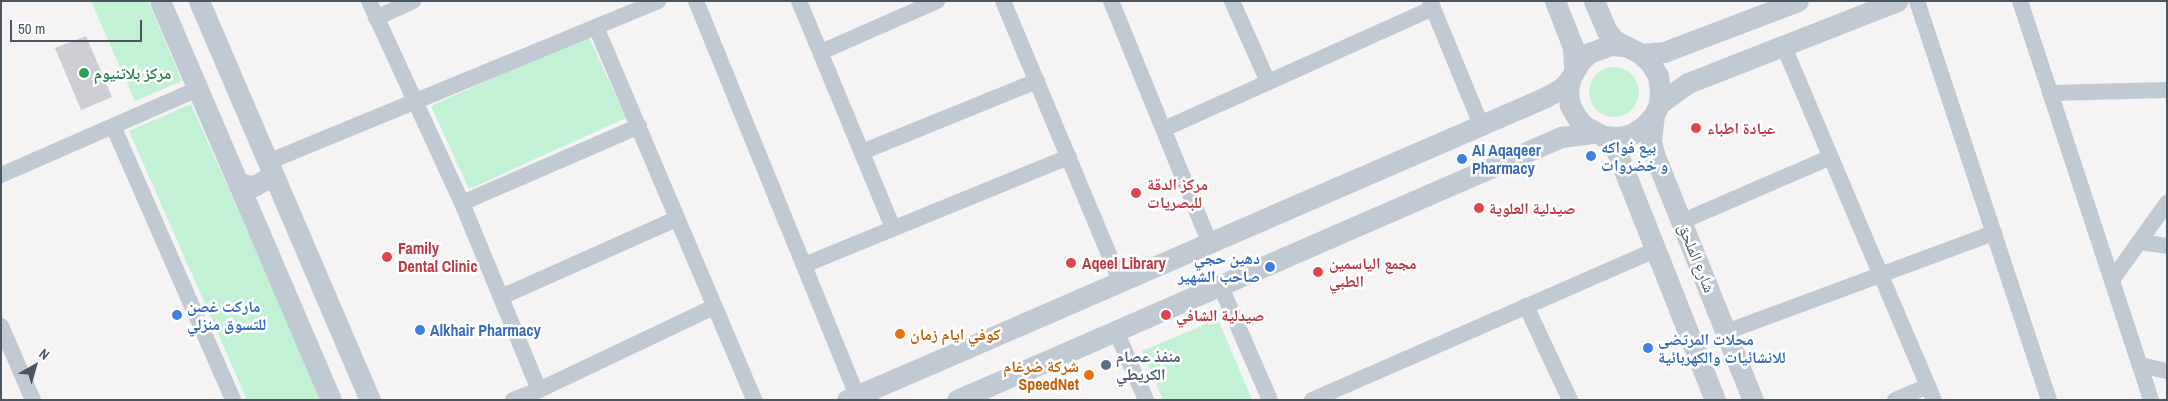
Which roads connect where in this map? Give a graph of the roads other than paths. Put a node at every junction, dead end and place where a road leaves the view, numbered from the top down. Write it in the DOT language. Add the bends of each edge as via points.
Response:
graph roads {
  1 [pos="160,1"];
  2 [pos="199,1"];
  3 [pos="369,1"];
  4 [pos="413,1"];
  5 [pos="658,1"];
  6 [pos="696,1"];
  7 [pos="799,1"];
  8 [pos="937,1"];
  9 [pos="1004,1"];
  10 [pos="1111,1"];
  11 [pos="1232,1"];
  12 [pos="1555,1"];
  13 [pos="1594,1"];
  14 [pos="1798,1"];
  15 [pos="1897,1"];
  16 [pos="1917,1"];
  17 [pos="2020,1"];
  18 [pos="1431,5"];
  19 [pos="376,18"];
  20 [pos="596,27"];
  21 [pos="1784,47"];
  22 [pos="1632,50"];
  23 [pos="820,52"];
  24 [pos="1572,74"];
  25 [pos="1036,81"];
  26 [pos="1268,82"];
  27 [pos="198,89"];
  28 [pos="2167,90"];
  29 [pos="2050,93"];
  30 [pos="416,101"];
  31 [pos="1656,110"];
  32 [pos="1481,125"];
  33 [pos="113,126"];
  34 [pos="639,126"];
  35 [pos="1164,129"];
  36 [pos="1599,134"];
  37 [pos="862,152"];
  38 [pos="1068,157"];
  39 [pos="1831,157"];
  40 [pos="270,166"];
  41 [pos="1,175"];
  42 [pos="238,184"];
  43 [pos="462,203"];
  44 [pos="2167,203"];
  45 [pos="287,206"];
  46 [pos="676,219"];
  47 [pos="1683,221"];
  48 [pos="255,223"];
  49 [pos="893,228"];
  50 [pos="1994,233"];
  51 [pos="1210,242"];
  52 [pos="2139,242"];
  53 [pos="2167,246"];
  54 [pos="1655,250"];
  55 [pos="804,265"];
  56 [pos="1881,275"];
  57 [pos="2112,280"];
  58 [pos="1120,281"];
  59 [pos="1220,285"];
  60 [pos="501,297"];
  61 [pos="1526,306"];
  62 [pos="714,307"];
  63 [pos="1,326"];
  64 [pos="1116,331"];
  65 [pos="1726,332"];
  66 [pos="2140,365"];
  67 [pos="2167,371"];
  68 [pos="540,390"];
  69 [pos="1931,393"];
  70 [pos="852,398"];
  71 [pos="1904,398"];
  72 [pos="34,400"];
  73 [pos="233,400"];
  74 [pos="331,400"];
  75 [pos="370,400"];
  76 [pos="513,400"];
  77 [pos="754,400"];
  78 [pos="957,400"];
  79 [pos="1146,400"];
  80 [pos="1270,400"];
  81 [pos="1312,400"];
  82 [pos="1570,400"];
  83 [pos="1715,400"];
  84 [pos="1753,400"];
  85 [pos="2049,400"];
  86 [pos="2151,400"];
  1 -- 27 [label="street"];
  2 -- 40 [label="street"];
  3 -- 19 [label="street"];
  4 -- 19 [label="street"];
  5 -- 20 [label="street"];
  6 -- 55 [label="street"];
  7 -- 23 [label="street"];
  8 -- 23 [label="street"];
  9 -- 25 [label="street"];
  10 -- 35 [label="street"];
  11 -- 26 [label="street"];
  12 -- 24 [label="street" via="1573,47"];
  13 -- 22 [label="street" via="1607,31 1614,40"];
  14 -- 22 [label="street" via="1664,52"];
  15 -- 21 [label="street"];
  16 -- 50 [label="street"];
  17 -- 29 [label="street"];
  18 -- 26 [label="street"];
  18 -- 32 [label="street"];
  19 -- 30 [label="street"];
  20 -- 30 [label="street"];
  20 -- 34 [label="street"];
  21 -- 31 [label="street" via="1688,83"];
  21 -- 39 [label="street"];
  22 -- 24 [label="street" via="1606,46 1589,52"];
  22 -- 31 [label="street" via="1651,64 1658,76 1660,90"];
  23 -- 37 [label="street"];
  24 -- 32 [label="street" via="1555,92"];
  24 -- 36 [label="street" via="1570,105 1584,126"];
  25 -- 37 [label="street"];
  25 -- 38 [label="street"];
  26 -- 35 [label="street"];
  27 -- 33 [label="street"];
  27 -- 42 [label="street"];
  28 -- 29 [label="street"];
  29 -- 57 [label="street"];
  30 -- 40 [label="street"];
  30 -- 43 [label="street"];
  31 -- 36 [label="street" via="1644,126 1632,134 1618,137"];
  31 -- 47 [label="street, شارع الملحق" via="1651,142"];
  32 -- 51 [label="street"];
  33 -- 41 [label="street"];
  33 -- 73 [label="street"];
  34 -- 43 [label="street"];
  34 -- 46 [label="street"];
  35 -- 51 [label="street"];
  36 -- 54 [label="street" via="1611,141 1616,150"];
  36 -- 59 [label="street" via="1561,137"];
  37 -- 49 [label="street"];
  38 -- 49 [label="street"];
  38 -- 58 [label="street"];
  39 -- 47 [label="street"];
  39 -- 56 [label="street"];
  40 -- 42 [label="street" via="268,178 254,186"];
  40 -- 45 [label="street"];
  42 -- 48 [label="street"];
  43 -- 60 [label="street"];
  44 -- 52 [label="street"];
  45 -- 48 [label="street" via="268,208"];
  45 -- 75 [label="street"];
  46 -- 60 [label="street"];
  46 -- 62 [label="street"];
  47 -- 65 [label="street, شارع الملحق"];
  48 -- 74 [label="street"];
  49 -- 55 [label="street"];
  50 -- 56 [label="street"];
  50 -- 85 [label="street"];
  51 -- 58 [label="street"];
  52 -- 53 [label="street"];
  52 -- 57 [label="street"];
  54 -- 61 [label="street"];
  54 -- 83 [label="street"];
  55 -- 70 [label="street"];
  56 -- 65 [label="street"];
  56 -- 69 [label="street"];
  57 -- 66 [label="street"];
  58 -- 70 [label="street"];
  59 -- 64 [label="street"];
  59 -- 80 [label="street"];
  60 -- 68 [label="street"];
  61 -- 81 [label="street"];
  61 -- 82 [label="street"];
  62 -- 68 [label="street"];
  62 -- 77 [label="street"];
  63 -- 72 [label="street"];
  64 -- 78 [label="street"];
  64 -- 79 [label="street"];
  65 -- 84 [label="street, شارع الملحق"];
  66 -- 67 [label="street"];
  66 -- 86 [label="street"];
  68 -- 76 [label="street"];
  69 -- 71 [label="street"];
}
